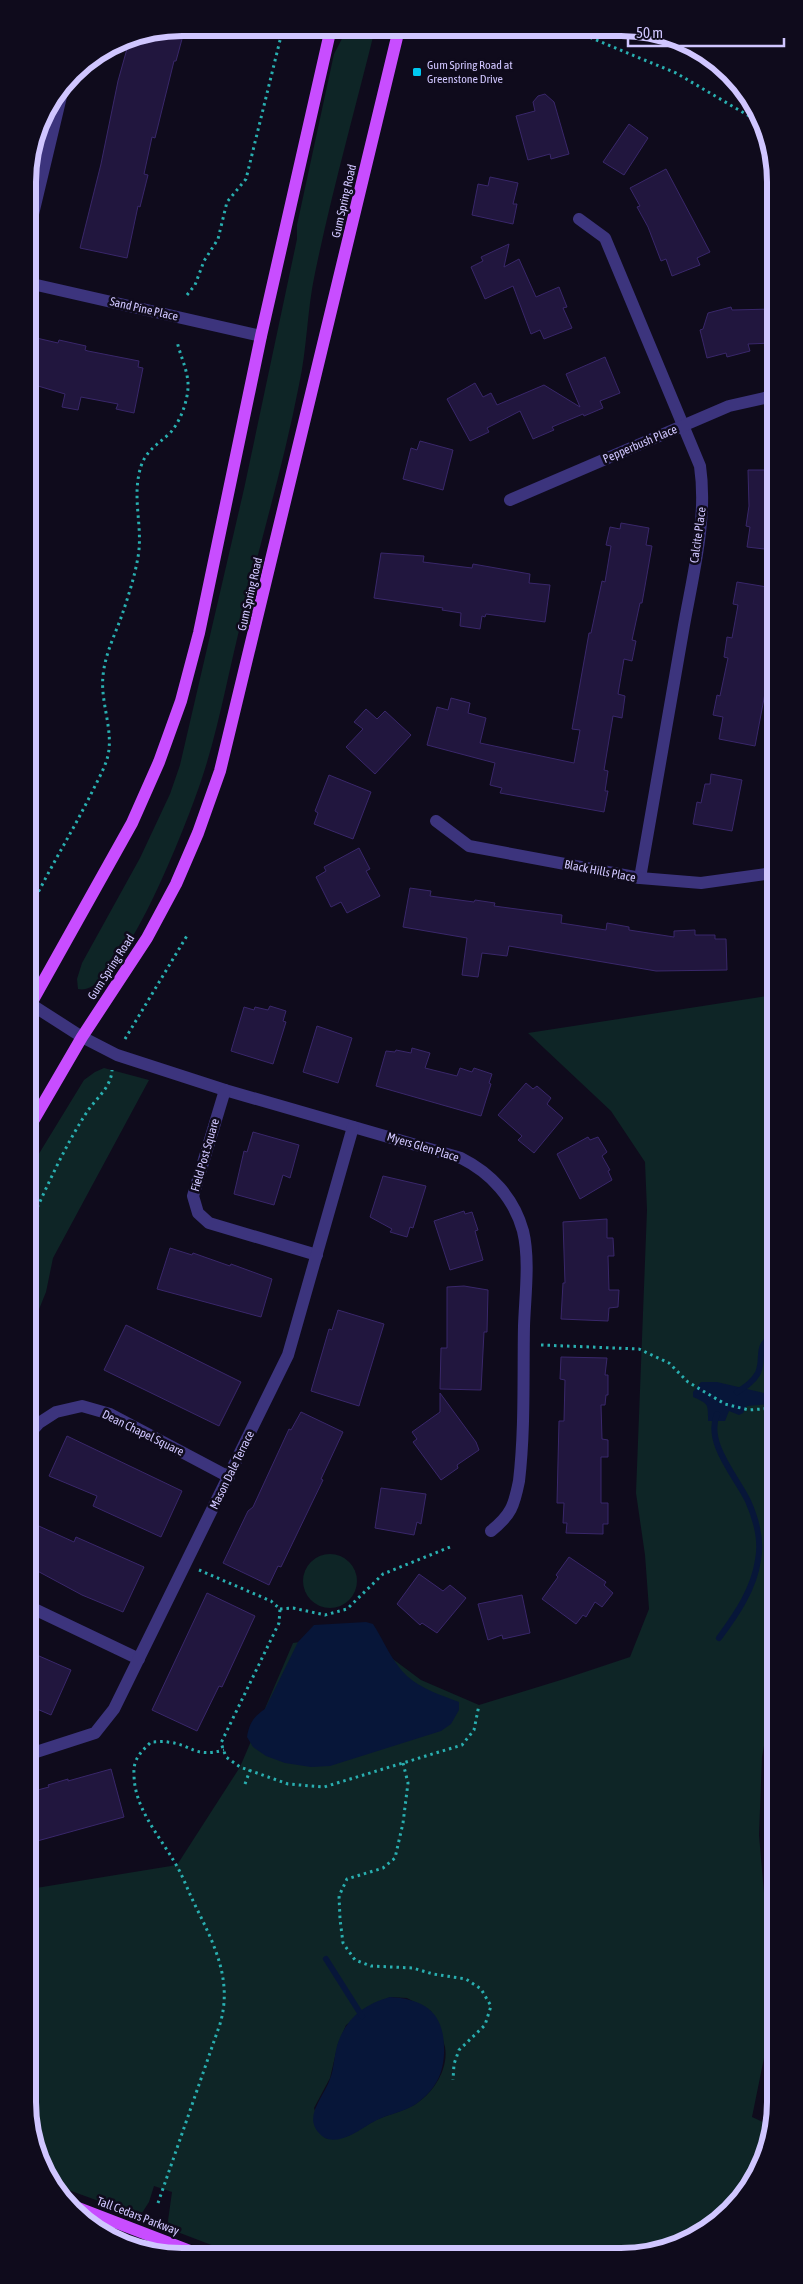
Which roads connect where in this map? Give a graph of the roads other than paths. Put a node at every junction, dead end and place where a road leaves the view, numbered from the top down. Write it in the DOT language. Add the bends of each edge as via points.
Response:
graph roads {
  1 [pos="329,36"];
  2 [pos="397,36"];
  3 [pos="59,104"];
  4 [pos="37,198"];
  5 [pos="579,219"];
  6 [pos="37,285"];
  7 [pos="261,336"];
  8 [pos="767,397"];
  9 [pos="683,426"];
  10 [pos="510,500"];
  11 [pos="436,821"];
  12 [pos="767,874"];
  13 [pos="640,878"];
  14 [pos="37,993"];
  15 [pos="37,1009"];
  16 [pos="82,1037"];
  17 [pos="224,1090"];
  18 [pos="37,1115"];
  19 [pos="353,1127"];
  20 [pos="317,1255"];
  21 [pos="36,1426"];
  22 [pos="229,1477"];
  23 [pos="491,1531"];
  24 [pos="36,1610"];
  25 [pos="138,1659"];
  26 [pos="36,1752"];
  27 [pos="85,2211"];
  28 [pos="182,2248"];
  1 -- 7 [label="main road"];
  2 -- 16 [label="main road, Gum Spring Road" via="220,771 176,884 147,938"];
  3 -- 4 [label="street"];
  5 -- 9 [label="street, Calcite Place" via="605,238"];
  6 -- 7 [label="street, Sand Pine Place"];
  7 -- 14 [label="main road" via="199,634 181,701 132,823"];
  8 -- 9 [label="street, Pepperbush Place" via="729,406"];
  9 -- 10 [label="street, Pepperbush Place"];
  9 -- 13 [label="street, Calcite Place" via="700,466 703,504"];
  11 -- 13 [label="street, Black Hills Place" via="469,846"];
  12 -- 13 [label="street, Black Hills Place" via="701,883"];
  15 -- 16 [label="street, Myers Glen Place"];
  16 -- 17 [label="street, Myers Glen Place" via="117,1055"];
  16 -- 18 [label="main road, Gum Spring Road"];
  17 -- 19 [label="street, Myers Glen Place"];
  17 -- 20 [label="street, Field Post Square" via="193,1196 198,1213 210,1223"];
  19 -- 20 [label="street, Mason Dale Terrace"];
  19 -- 23 [label="street, Myers Glen Place" via="461,1158 478,1167 507,1196 523,1232 525,1282 520,1481 514,1506 506,1519"];
  20 -- 22 [label="street, Mason Dale Terrace" via="288,1355"];
  21 -- 22 [label="street, Dean Chapel Square" via="56,1412 82,1406 110,1414"];
  22 -- 25 [label="street, Mason Dale Terrace"];
  24 -- 25 [label="street"];
  25 -- 26 [label="street, Mason Dale Terrace" via="114,1709 95,1733"];
  27 -- 28 [label="main road, Tall Cedars Parkway"];
}
